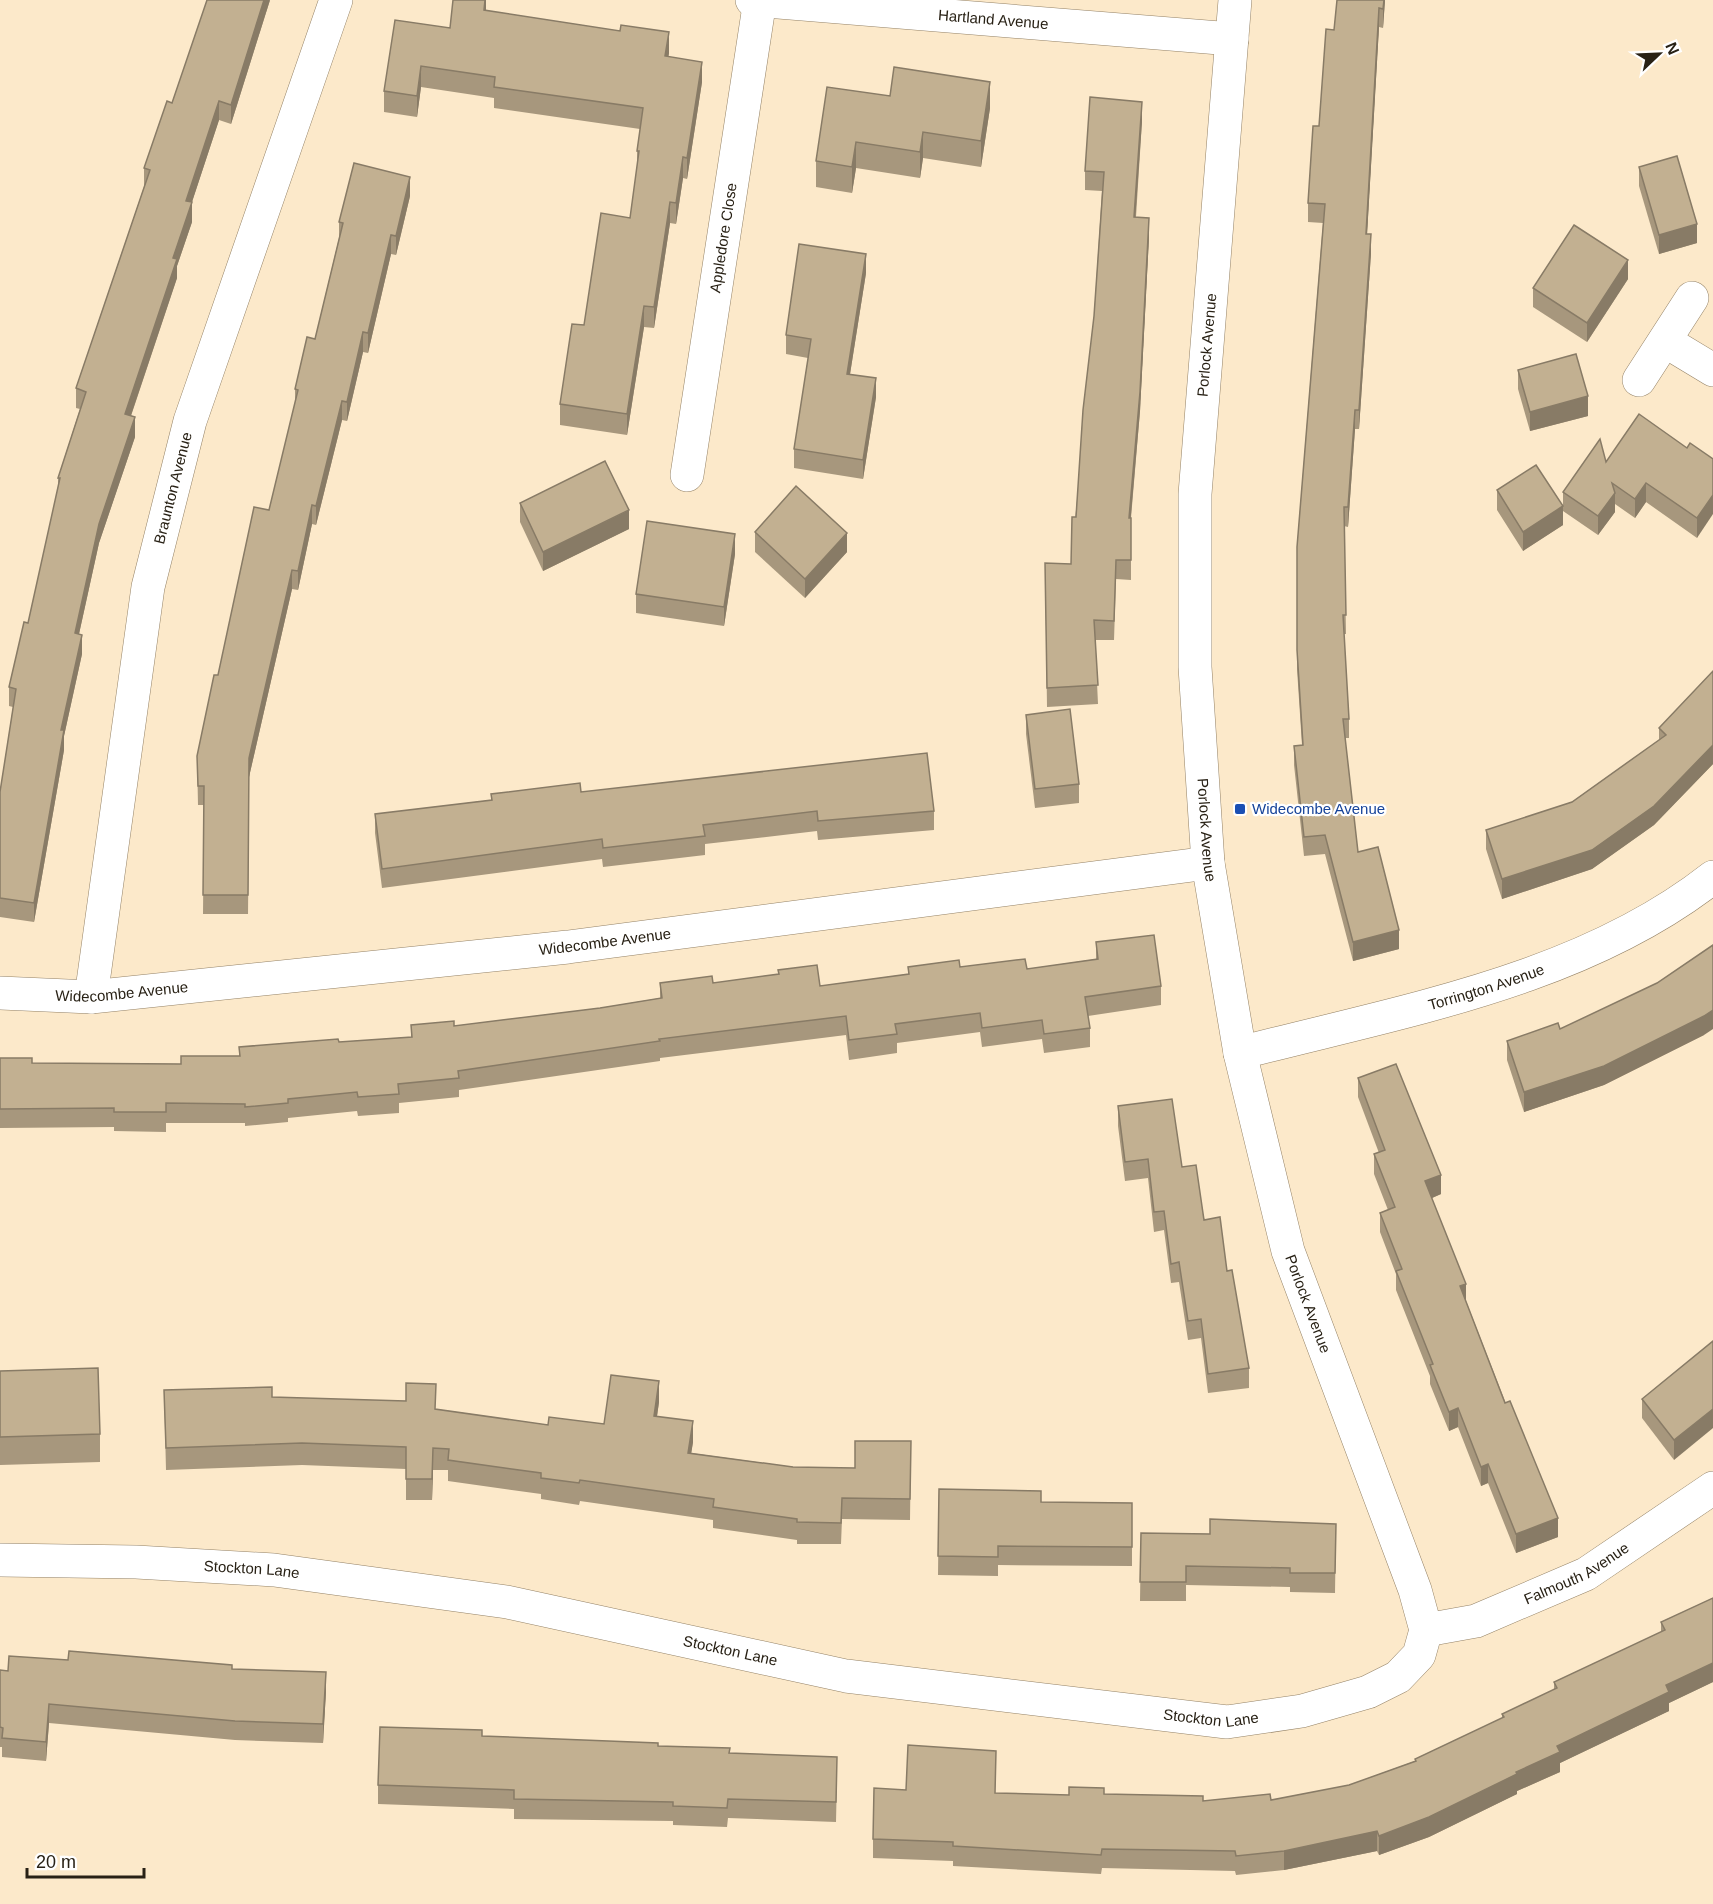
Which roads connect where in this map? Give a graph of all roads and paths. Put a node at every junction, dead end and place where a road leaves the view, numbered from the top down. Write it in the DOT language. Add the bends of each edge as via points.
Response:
graph roads {
  1 [pos="336,0"];
  2 [pos="757,0"];
  3 [pos="1234,0"];
  4 [pos="1232,39"];
  5 [pos="1692,298"];
  6 [pos="1665,341"];
  7 [pos="1713,370"];
  8 [pos="1639,380"];
  9 [pos="687,475"];
  10 [pos="1208,863"];
  11 [pos="1713,877"];
  12 [pos="0,993"];
  13 [pos="91,997"];
  14 [pos="1240,1053"];
  15 [pos="1713,1488"];
  16 [pos="0,1560"];
  17 [pos="1426,1630"];
  1 -- 13 [label="street, Braunton Avenue" via="190,421 151,576"];
  2 -- 4 [label="street, Hartland Avenue"];
  2 -- 9 [label="street, Appledore Close"];
  3 -- 4 [label="street, Porlock Avenue"];
  4 -- 10 [label="street, Porlock Avenue" via="1195,494 1195,667"];
  5 -- 6 [label="street"];
  6 -- 7 [label="street"];
  6 -- 8 [label="street"];
  10 -- 13 [label="street, Widecombe Avenue" via="568,947"];
  10 -- 14 [label="street, Porlock Avenue"];
  11 -- 14 [label="street, Torrington Avenue" via="1678,905 1569,961 1481,990"];
  12 -- 13 [label="street, Widecombe Avenue"];
  14 -- 17 [label="street, Porlock Avenue" via="1288,1251 1416,1590"];
  15 -- 17 [label="street, Falmouth Avenue" via="1586,1574 1476,1621"];
  16 -- 17 [label="street, Stockton Lane" via="136,1562 286,1572 507,1602 846,1676 1227,1722 1302,1711 1368,1692 1398,1677 1419,1655"];
}
